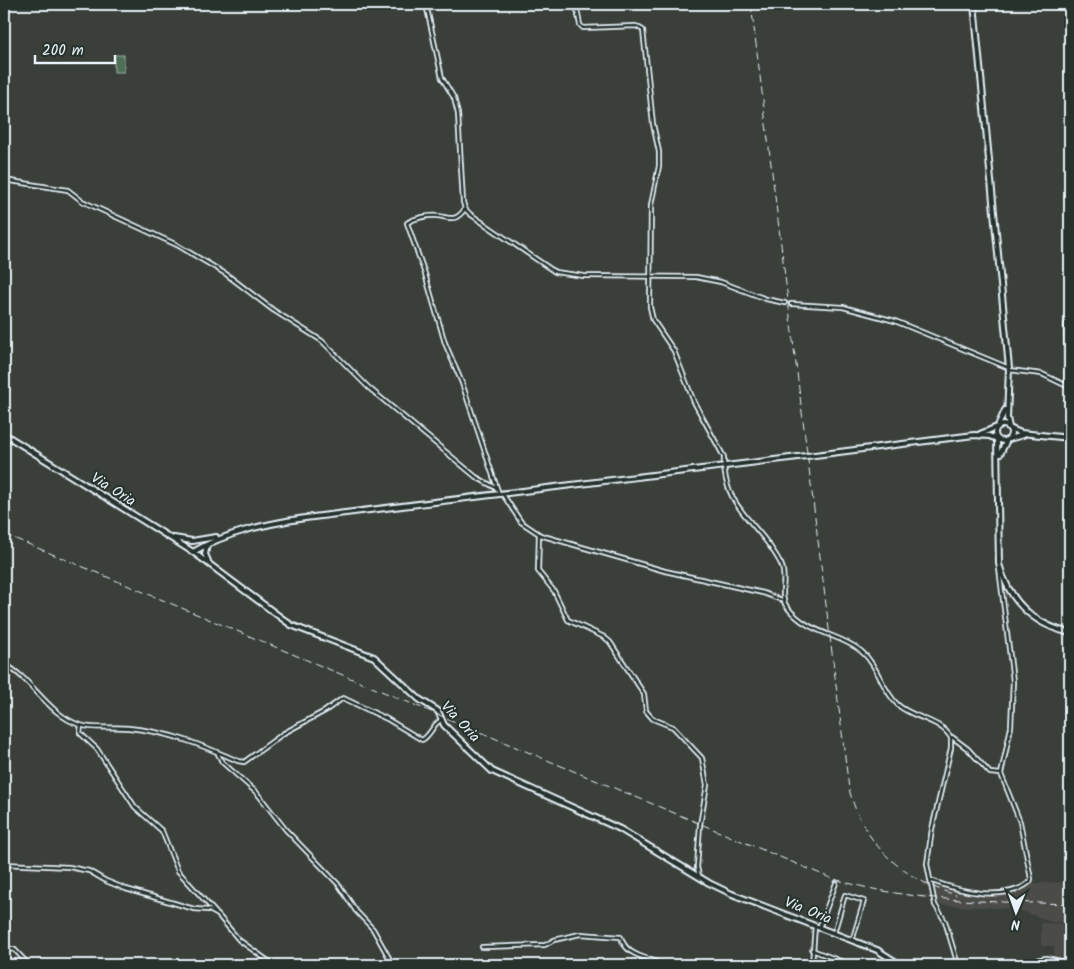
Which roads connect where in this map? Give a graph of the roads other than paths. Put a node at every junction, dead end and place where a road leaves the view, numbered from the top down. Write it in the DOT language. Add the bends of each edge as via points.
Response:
graph roads {
  1 [pos="426,4"];
  2 [pos="576,4"];
  3 [pos="974,4"];
  4 [pos="4,180"];
  5 [pos="465,209"];
  6 [pos="648,278"];
  7 [pos="785,304"];
  8 [pos="791,304"];
  9 [pos="1066,324"];
  10 [pos="1009,369"];
  11 [pos="1008,403"];
  12 [pos="997,427"];
  13 [pos="1009,428"];
  14 [pos="4,434"];
  15 [pos="1033,434"];
  16 [pos="974,435"];
  17 [pos="1070,438"];
  18 [pos="997,439"];
  19 [pos="1008,440"];
  20 [pos="998,458"];
  21 [pos="724,466"];
  22 [pos="496,488"];
  23 [pos="500,493"];
  24 [pos="250,529"];
  25 [pos="539,534"];
  26 [pos="170,538"];
  27 [pos="200,540"];
  28 [pos="212,541"];
  29 [pos="192,552"];
  30 [pos="999,564"];
  31 [pos="213,567"];
  32 [pos="784,601"];
  33 [pos="1070,632"];
  34 [pos="4,664"];
  35 [pos="441,720"];
  36 [pos="81,726"];
  37 [pos="951,737"];
  38 [pos="217,753"];
  39 [pos="1001,774"];
  40 [pos="4,864"];
  41 [pos="698,876"];
  42 [pos="930,880"];
  43 [pos="836,884"];
  44 [pos="218,916"];
  45 [pos="817,927"];
  46 [pos="834,933"];
  47 [pos="852,941"];
  48 [pos="4,947"];
  49 [pos="482,947"];
  50 [pos="812,950"];
  51 [pos="893,959"];
  52 [pos="1052,959"];
  53 [pos="1070,963"];
  54 [pos="846,964"];
  55 [pos="1019,964"];
  56 [pos="28,965"];
  57 [pos="274,965"];
  58 [pos="393,965"];
  59 [pos="662,965"];
  60 [pos="812,965"];
  61 [pos="851,965"];
  62 [pos="890,965"];
  63 [pos="901,965"];
  64 [pos="958,965"];
  65 [pos="1013,965"];
  66 [pos="1054,965"];
  1 -- 5 [label="street" via="442,78 454,98 458,114"];
  2 -- 6 [label="street" via="583,28 636,26 643,30 659,152 651,205"];
  3 -- 10 [label="main road"];
  4 -- 22 [label="street" via="68,190 82,201 177,246 226,274 273,310 312,333 369,388 476,477"];
  5 -- 6 [label="street" via="555,272"];
  5 -- 22 [label="street" via="456,219 437,216 407,222"];
  6 -- 7 [label="street" via="696,277"];
  6 -- 21 [label="street" via="654,320 674,351 694,402 724,457"];
  8 -- 10 [label="street" via="843,307 895,321"];
  9 -- 10 [label="street" via="1067,386 1042,374"];
  10 -- 11 [label="main road"];
  11 -- 12 [label="main road"];
  11 -- 13 [label="main road"];
  12 -- 13 [label="main road"];
  12 -- 16 [label="main road"];
  12 -- 18 [label="main road"];
  13 -- 15 [label="main road"];
  13 -- 19 [label="main road"];
  14 -- 26 [label="main road, Via Oria"];
  15 -- 17 [label="main road"];
  15 -- 19 [label="main road"];
  16 -- 18 [label="main road"];
  16 -- 21 [label="main road, bridge"];
  18 -- 19 [label="main road"];
  18 -- 20 [label="main road"];
  19 -- 20 [label="main road"];
  20 -- 30 [label="main road"];
  21 -- 23 [label="main road"];
  21 -- 32 [label="street" via="733,501 766,539 783,568"];
  22 -- 23 [label="street"];
  23 -- 24 [label="main road" via="304,518"];
  23 -- 25 [label="street" via="521,522"];
  24 -- 27 [label="main road"];
  24 -- 28 [label="main road"];
  25 -- 32 [label="street" via="594,552 763,593"];
  25 -- 41 [label="street" via="538,571 554,592 568,620 610,642 644,694 646,711 654,719 673,727 702,758 707,785 700,825"];
  26 -- 27 [label="main road"];
  26 -- 29 [label="main road, Via Oria"];
  27 -- 29 [label="main road" via="193,545"];
  28 -- 29 [label="main road"];
  28 -- 31 [label="main road" via="204,551"];
  29 -- 31 [label="main road, Via Oria"];
  30 -- 33 [label="main road" via="1003,580 1017,603 1039,621"];
  30 -- 39 [label="street" via="1013,681 1011,727"];
  31 -- 35 [label="main road, Via Oria" via="296,628 374,657 418,699 438,711"];
  32 -- 37 [label="street" via="810,627 862,652 896,703"];
  34 -- 36 [label="street" via="23,676 61,716"];
  35 -- 38 [label="street" via="422,740 343,698 284,733 244,762"];
  35 -- 41 [label="main road, Via Oria" via="492,771 620,829"];
  36 -- 38 [label="street" via="158,733 196,742"];
  36 -- 44 [label="street" via="80,733 97,748 135,807 162,830 178,871"];
  37 -- 39 [label="street" via="990,772"];
  37 -- 42 [label="street" via="952,745 928,852"];
  38 -- 58 [label="street" via="339,885 373,929"];
  39 -- 42 [label="street" via="1020,822 1030,882 992,894 970,892"];
  40 -- 44 [label="street" via="89,871 113,884 194,909 209,910"];
  41 -- 45 [label="main road, Via Oria" via="732,894"];
  42 -- 64 [label="street" via="935,905 945,921"];
  43 -- 45 [label="street"];
  44 -- 57 [label="street" via="239,940"];
  45 -- 46 [label="main road, Via Oria"];
  45 -- 50 [label="street"];
  46 -- 47 [label="main road, Via Oria"];
  46 -- 47 [label="street" via="845,895 864,901"];
  47 -- 51 [label="main road, Via Oria"];
  48 -- 56 [label="street" via="16,950"];
  49 -- 59 [label="street" via="535,946 580,934 615,935 621,937 628,951 650,957"];
  50 -- 54 [label="street"];
  50 -- 60 [label="street"];
  51 -- 62 [label="street"];
  51 -- 63 [label="main road, Via Oria"];
  52 -- 53 [label="street"];
  52 -- 55 [label="street"];
  52 -- 66 [label="street"];
  54 -- 61 [label="street"];
  55 -- 65 [label="street"];
}
